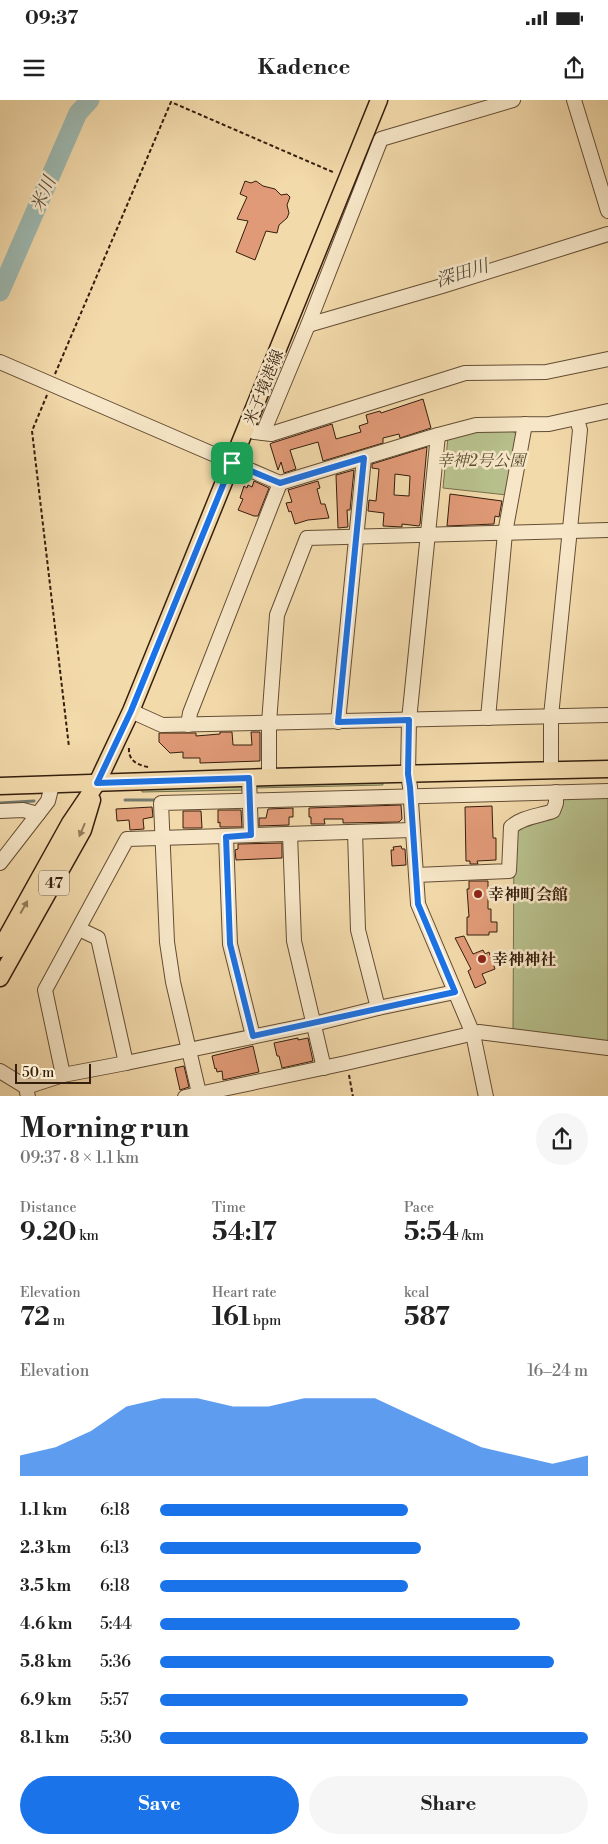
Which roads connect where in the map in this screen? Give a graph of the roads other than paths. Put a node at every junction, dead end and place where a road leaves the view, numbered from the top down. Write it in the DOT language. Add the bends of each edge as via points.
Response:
graph roads {
  1 [pos="379,100"];
  2 [pos="513,100"];
  3 [pos="574,100"];
  4 [pos="608,211"];
  5 [pos="608,234"];
  6 [pos="308,325"];
  7 [pos="608,359"];
  8 [pos="0,362"];
  9 [pos="608,411"];
  10 [pos="577,419"];
  11 [pos="525,424"];
  12 [pos="245,431"];
  13 [pos="263,433"];
  14 [pos="438,434"];
  15 [pos="364,458"];
  16 [pos="232,463"];
  17 [pos="280,483"];
  18 [pos="608,530"];
  19 [pos="569,531"];
  20 [pos="505,532"];
  21 [pos="428,535"];
  22 [pos="356,538"];
  23 [pos="131,711"];
  24 [pos="608,715"];
  25 [pos="550,716"];
  26 [pos="488,718"];
  27 [pos="409,720"];
  28 [pos="269,722"];
  29 [pos="338,722"];
  30 [pos="188,724"];
  31 [pos="608,769"];
  32 [pos="552,771"];
  33 [pos="408,774"];
  34 [pos="269,777"];
  35 [pos="249,778"];
  36 [pos="97,783"];
  37 [pos="52,785"];
  38 [pos="0,786"];
  39 [pos="608,791"];
  40 [pos="556,792"];
  41 [pos="410,797"];
  42 [pos="250,800"];
  43 [pos="0,811"];
  44 [pos="38,814"];
  45 [pos="412,830"];
  46 [pos="355,832"];
  47 [pos="290,834"];
  48 [pos="251,835"];
  49 [pos="226,837"];
  50 [pos="162,838"];
  51 [pos="0,863"];
  52 [pos="416,875"];
  53 [pos="80,929"];
  54 [pos="0,949"];
  55 [pos="0,978"];
  56 [pos="455,992"];
  57 [pos="378,1008"];
  58 [pos="314,1024"];
  59 [pos="473,1034"];
  60 [pos="253,1036"];
  61 [pos="608,1048"];
  62 [pos="188,1050"];
  63 [pos="126,1064"];
  64 [pos="324,1068"];
  65 [pos="0,1071"];
  66 [pos="63,1075"];
  67 [pos="27,1092"];
  68 [pos="223,1093"];
  69 [pos="192,1095"];
  70 [pos="486,1096"];
  1 -- 12 [label="main road, 米子境港線 / 47"];
  2 -- 6 [label="street" via="381,139"];
  3 -- 4 [label="street"];
  5 -- 6 [label="street"];
  6 -- 13 [label="street"];
  7 -- 13 [label="street" via="546,372 465,373 271,434"];
  8 -- 16 [label="street"];
  9 -- 10 [label="street"];
  10 -- 11 [label="street"];
  10 -- 19 [label="street" via="580,430"];
  11 -- 14 [label="street" via="476,425"];
  11 -- 20 [label="street"];
  12 -- 13 [label="street"];
  12 -- 16 [label="main road, 米子境港線 / 47"];
  14 -- 15 [label="street"];
  14 -- 21 [label="street"];
  15 -- 17 [label="street"];
  15 -- 22 [label="street"];
  16 -- 17 [label="street"];
  16 -- 23 [label="main road, 米子境港線 / 47"];
  17 -- 30 [label="street"];
  18 -- 19 [label="street"];
  19 -- 20 [label="street"];
  19 -- 25 [label="street"];
  20 -- 21 [label="street"];
  20 -- 26 [label="street"];
  21 -- 22 [label="street"];
  21 -- 27 [label="street"];
  22 -- 28 [label="street" via="307,538 277,614"];
  22 -- 29 [label="street"];
  23 -- 30 [label="street" via="162,725"];
  23 -- 36 [label="main road, 米子境港線 / 47"];
  24 -- 25 [label="street"];
  25 -- 26 [label="street"];
  25 -- 32 [label="street"];
  26 -- 27 [label="street"];
  27 -- 29 [label="street"];
  27 -- 33 [label="street"];
  28 -- 29 [label="street"];
  28 -- 30 [label="street"];
  28 -- 34 [label="street"];
  31 -- 32 [label="main road"];
  32 -- 33 [label="main road"];
  33 -- 34 [label="main road"];
  33 -- 41 [label="street"];
  34 -- 35 [label="main road"];
  35 -- 36 [label="main road"];
  35 -- 42 [label="street"];
  36 -- 37 [label="main road"];
  54 -- 36 [label="main road, 米子境港線 / 47, one-way" via="70,823"];
  36 -- 55 [label="main road, 米子境港線 / 47, one-way" via="83,830"];
  37 -- 38 [label="main road"];
  37 -- 44 [label="street" via="48,801"];
  39 -- 40 [label="street"];
  40 -- 41 [label="street"];
  40 -- 52 [label="street" via="553,811 517,822 511,828 509,871"];
  41 -- 42 [label="street"];
  41 -- 45 [label="street"];
  42 -- 48 [label="street"];
  42 -- 50 [label="street" via="161,803"];
  43 -- 44 [label="street" via="23,810"];
  44 -- 51 [label="street"];
  45 -- 46 [label="street"];
  45 -- 52 [label="street"];
  46 -- 47 [label="street"];
  46 -- 57 [label="street" via="358,930"];
  47 -- 48 [label="street"];
  47 -- 58 [label="street" via="294,941"];
  48 -- 49 [label="street"];
  49 -- 50 [label="street"];
  49 -- 60 [label="street" via="230,944"];
  50 -- 53 [label="street" via="127,838"];
  50 -- 62 [label="street" via="167,942"];
  52 -- 56 [label="street" via="418,904"];
  53 -- 63 [label="street" via="98,938"];
  53 -- 66 [label="street" via="45,990"];
  56 -- 57 [label="street"];
  56 -- 59 [label="street"];
  57 -- 58 [label="street"];
  58 -- 60 [label="street"];
  58 -- 64 [label="street"];
  59 -- 61 [label="street" via="479,1032"];
  59 -- 64 [label="street"];
  59 -- 70 [label="street"];
  60 -- 62 [label="street"];
  62 -- 63 [label="street"];
  62 -- 69 [label="street"];
  63 -- 66 [label="street"];
  64 -- 68 [label="street"];
  65 -- 67 [label="street"];
  66 -- 67 [label="street"];
  68 -- 69 [label="street"];
}
